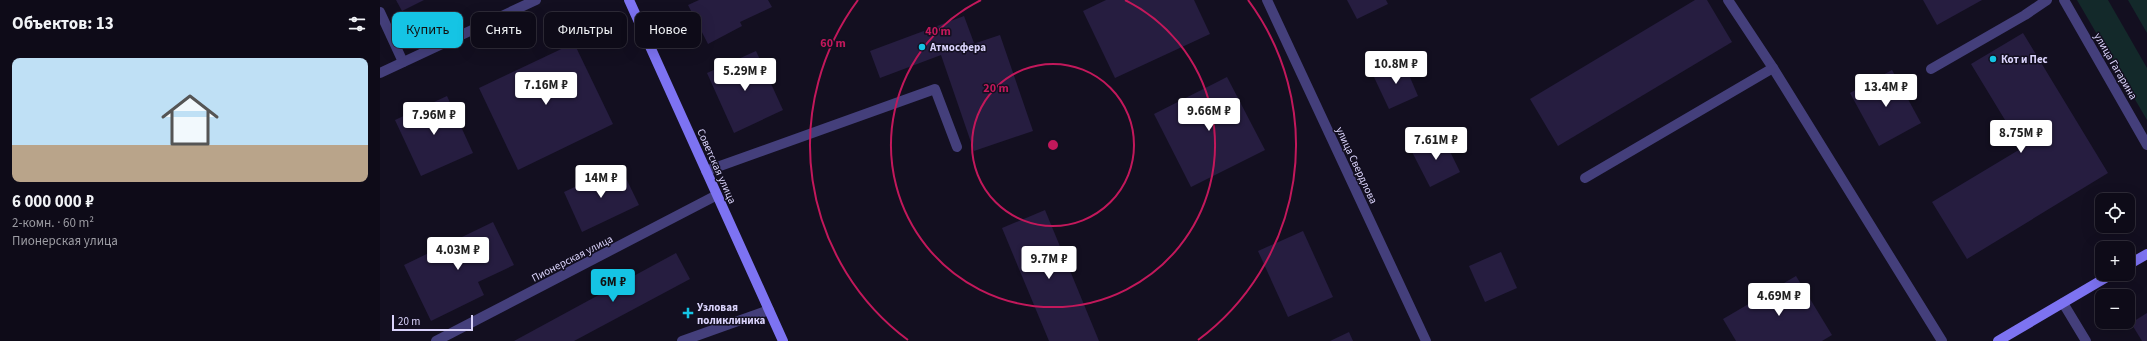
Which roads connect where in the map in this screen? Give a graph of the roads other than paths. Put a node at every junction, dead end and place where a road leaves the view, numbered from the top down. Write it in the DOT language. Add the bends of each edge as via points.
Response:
graph roads {
  1 [pos="536,0"];
  2 [pos="629,0"];
  3 [pos="1267,0"];
  4 [pos="1728,0"];
  5 [pos="2047,0"];
  6 [pos="2064,0"];
  7 [pos="380,12"];
  8 [pos="403,62"];
  9 [pos="1773,68"];
  10 [pos="1931,69"];
  11 [pos="380,73"];
  12 [pos="2147,145"];
  13 [pos="957,147"];
  14 [pos="706,171"];
  15 [pos="1585,178"];
  16 [pos="717,195"];
  17 [pos="2147,254"];
  18 [pos="2135,261"];
  19 [pos="2100,281"];
  20 [pos="2063,303"];
  21 [pos="769,310"];
  22 [pos="436,341"];
  23 [pos="682,341"];
  24 [pos="783,341"];
  25 [pos="1426,341"];
  26 [pos="1942,341"];
  27 [pos="1998,341"];
  28 [pos="2086,341"];
  1 -- 8 [label="street"];
  2 -- 14 [label="street, Советская улица"];
  3 -- 25 [label="street, улица Свердлова"];
  4 -- 9 [label="street"];
  5 -- 10 [label="street"];
  6 -- 12 [label="street, улица Гагарина"];
  7 -- 8 [label="street"];
  8 -- 11 [label="street"];
  9 -- 15 [label="street"];
  9 -- 26 [label="street"];
  13 -- 14 [label="street" via="935,89"];
  14 -- 16 [label="street, Советская улица"];
  16 -- 21 [label="street, Советская улица"];
  16 -- 22 [label="street, Пионерская улица"];
  17 -- 18 [label="street"];
  19 -- 20 [label="street"];
  20 -- 27 [label="street"];
  20 -- 28 [label="street"];
  21 -- 23 [label="street"];
  21 -- 24 [label="street, Советская улица"];
}
